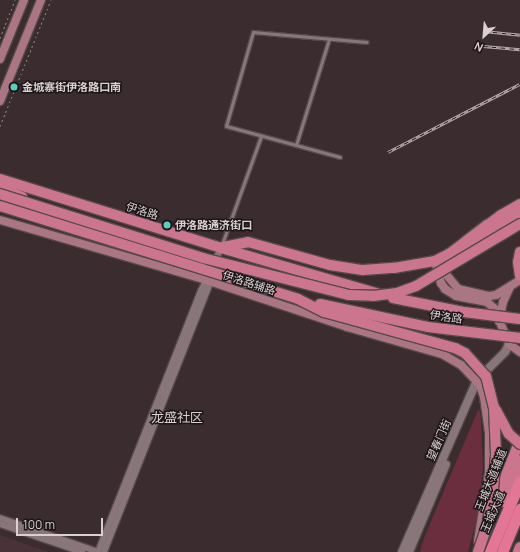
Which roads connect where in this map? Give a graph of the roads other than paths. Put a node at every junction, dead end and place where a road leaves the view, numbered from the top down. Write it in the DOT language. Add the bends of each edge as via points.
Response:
graph roads {
  1 [pos="24,0"];
  2 [pos="41,0"];
  3 [pos="329,39"];
  4 [pos="367,42"];
  5 [pos="0,59"];
  6 [pos="0,101"];
  7 [pos="261,136"];
  8 [pos="296,145"];
  9 [pos="340,157"];
  10 [pos="0,179"];
  11 [pos="0,188"];
  12 [pos="0,194"];
  13 [pos="520,202"];
  14 [pos="0,206"];
  15 [pos="55,211"];
  16 [pos="520,212"];
  17 [pos="0,220"];
  18 [pos="520,224"];
  19 [pos="221,248"];
  20 [pos="520,252"];
  21 [pos="458,260"];
  22 [pos="435,261"];
  23 [pos="520,276"];
  24 [pos="520,280"];
  25 [pos="208,281"];
  26 [pos="510,287"];
  27 [pos="298,300"];
  28 [pos="520,319"];
  29 [pos="499,322"];
  30 [pos="520,338"];
  31 [pos="509,344"];
  32 [pos="518,351"];
  33 [pos="478,383"];
  34 [pos="494,407"];
  35 [pos="520,440"];
  36 [pos="520,444"];
  37 [pos="520,460"];
  38 [pos="520,481"];
  39 [pos="520,510"];
  40 [pos="0,518"];
  41 [pos="0,524"];
  42 [pos="520,547"];
  43 [pos="477,550"];
  44 [pos="82,552"];
  45 [pos="98,552"];
  46 [pos="104,552"];
  47 [pos="402,552"];
  48 [pos="409,552"];
  49 [pos="490,552"];
  50 [pos="502,552"];
  51 [pos="518,552"];
  1 -- 5 [label="main road"];
  2 -- 6 [label="main road"];
  3 -- 4 [label="lane"];
  3 -- 7 [label="lane" via="253,32 226,126"];
  3 -- 8 [label="lane"];
  7 -- 8 [label="lane"];
  7 -- 19 [label="lane"];
  8 -- 9 [label="lane"];
  10 -- 19 [label="main road, 伊洛路"];
  11 -- 15 [label="main road, bridge"];
  12 -- 15 [label="main road, bridge"];
  13 -- 22 [label="main road"];
  13 -- 22 [label="lane" via="500,211 474,228"];
  14 -- 27 [label="main road, bridge"];
  15 -- 21 [label="main road, bridge" via="203,258 348,295 373,296 397,293 439,274"];
  16 -- 21 [label="main road" via="492,230"];
  17 -- 25 [label="main road, 伊洛路辅路"];
  18 -- 21 [label="main road, bridge"];
  19 -- 22 [label="main road" via="248,242 330,265 363,270"];
  19 -- 25 [label="street"];
  19 -- 28 [label="main road, 伊洛路, bridge" via="393,298 464,312"];
  20 -- 23 [label="main road"];
  22 -- 26 [label="main road" via="458,289 489,296"];
  22 -- 29 [label="main road" via="440,283 450,293 487,302 494,308"];
  24 -- 26 [label="main road"];
  25 -- 33 [label="main road, 伊洛路辅路" via="347,327 442,354 461,365"];
  25 -- 45 [label="street"];
  25 -- 46 [label="street"];
  26 -- 29 [label="main road" via="503,302"];
  27 -- 30 [label="main road, 伊洛路, bridge" via="428,327"];
  27 -- 34 [label="main road, bridge" via="324,312 455,348 465,353 486,376"];
  29 -- 31 [label="main road"];
  31 -- 32 [label="main road"];
  31 -- 33 [label="street, 望春门街"];
  32 -- 33 [label="street" via="505,355"];
  33 -- 43 [label="main road" via="486,409 489,461"];
  33 -- 47 [label="street, 望春门街"];
  33 -- 48 [label="street, 望春门街"];
  34 -- 36 [label="main road, bridge" via="509,434"];
  34 -- 43 [label="main road, bridge" via="494,490 488,523"];
  35 -- 43 [label="main road, 王城大道辅道"];
  37 -- 49 [label="main road"];
  38 -- 49 [label="highway, 王城大道"];
  39 -- 50 [label="highway"];
  40 -- 45 [label="street"];
  41 -- 44 [label="street"];
  42 -- 51 [label="main road"];
}
